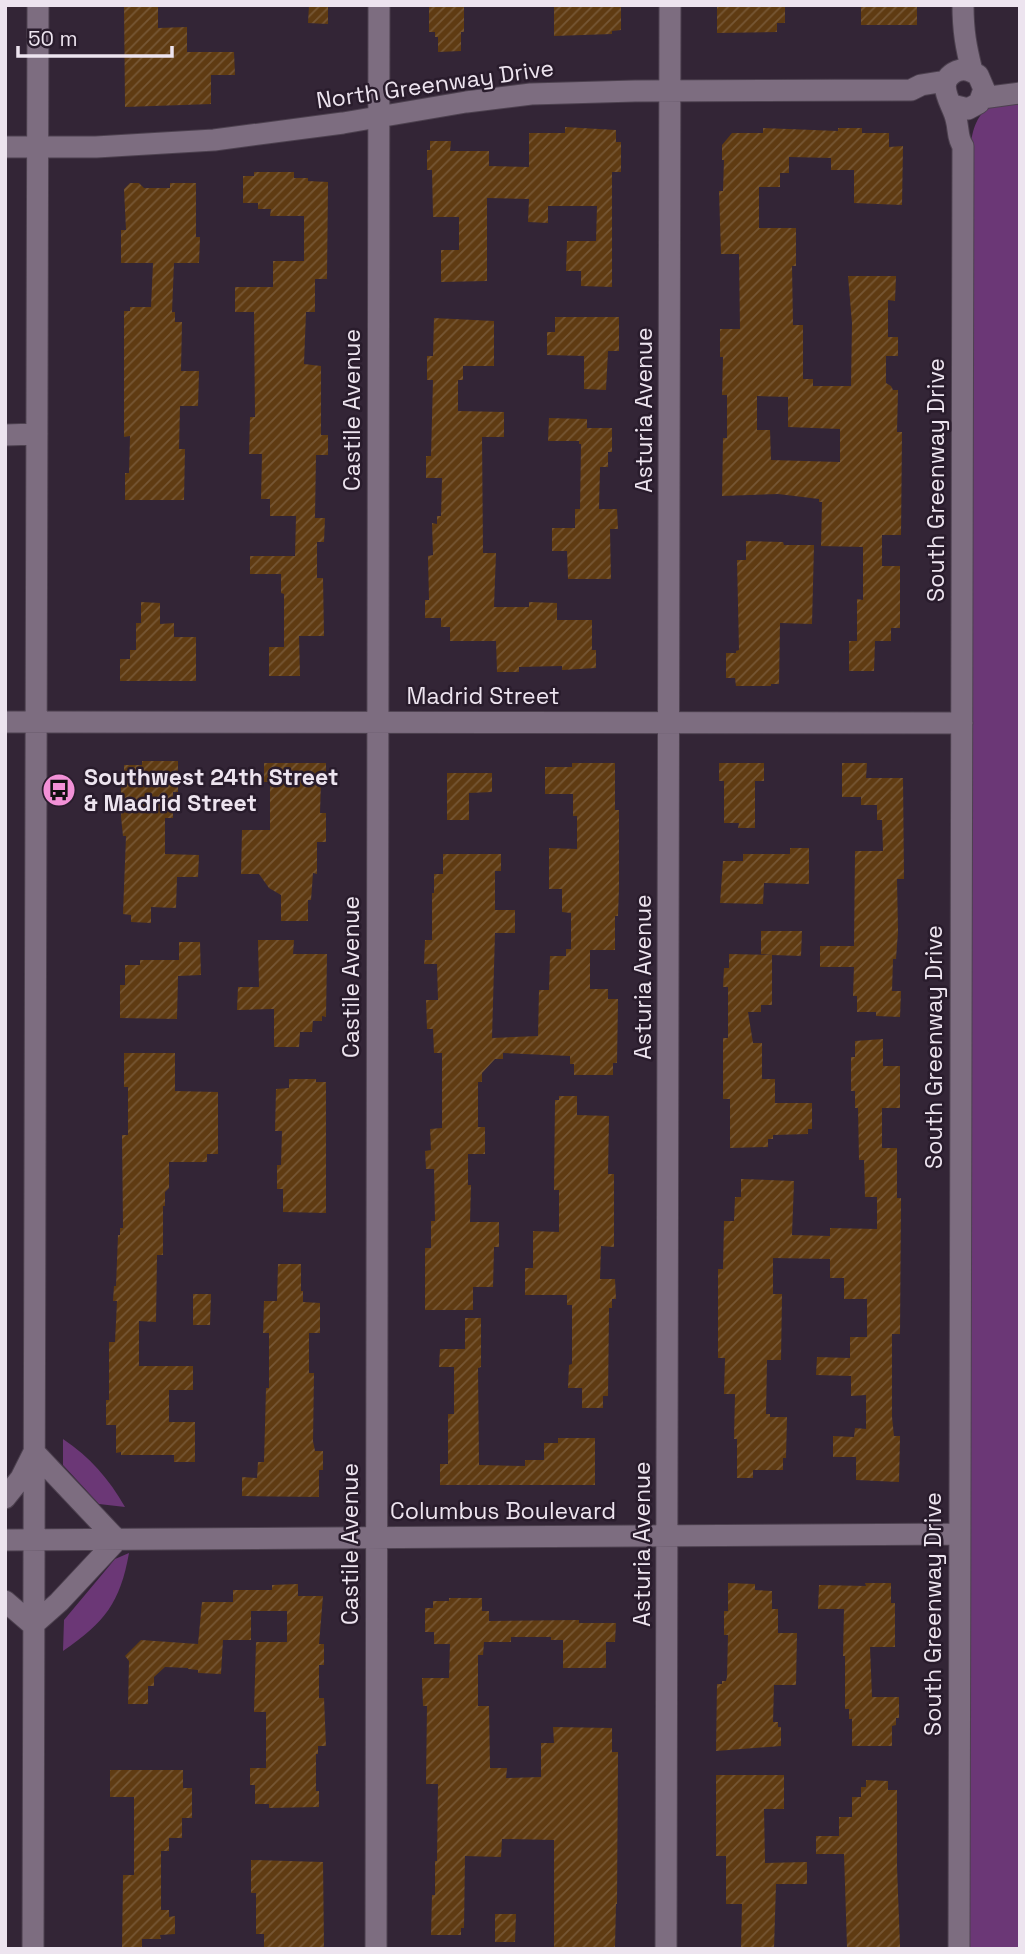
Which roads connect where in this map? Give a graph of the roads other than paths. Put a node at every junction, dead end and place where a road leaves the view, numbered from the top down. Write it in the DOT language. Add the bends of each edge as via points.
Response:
graph roads {
  1 [pos="38,5"];
  2 [pos="379,5"];
  3 [pos="670,5"];
  4 [pos="963,5"];
  5 [pos="962,36"];
  6 [pos="978,89"];
  7 [pos="949,90"];
  8 [pos="670,91"];
  9 [pos="1017,93"];
  10 [pos="379,116"];
  11 [pos="963,146"];
  12 [pos="5,147"];
  13 [pos="38,147"];
  14 [pos="37,434"];
  15 [pos="5,435"];
  16 [pos="5,722"];
  17 [pos="36,722"];
  18 [pos="378,722"];
  19 [pos="670,722"];
  20 [pos="962,723"];
  21 [pos="34,1452"];
  22 [pos="13,1479"];
  23 [pos="5,1498"];
  24 [pos="959,1534"];
  25 [pos="668,1536"];
  26 [pos="376,1538"];
  27 [pos="5,1540"];
  28 [pos="34,1540"];
  29 [pos="117,1540"];
  30 [pos="5,1601"];
  31 [pos="33,1625"];
  32 [pos="33,1949"];
  33 [pos="376,1949"];
  34 [pos="666,1949"];
  35 [pos="959,1949"];
  1 -- 13 [label="street"];
  2 -- 10 [label="street, Castile Avenue"];
  3 -- 8 [label="street, Asturia Avenue"];
  4 -- 5 [label="street, South Greenway Drive"];
  5 -- 6 [label="street, South Greenway Drive"];
  5 -- 7 [label="street, South Greenway Drive"];
  6 -- 7 [label="street" via="962,109"];
  6 -- 7 [label="street" via="961,70"];
  6 -- 9 [label="street" via="1008,87"];
  6 -- 11 [label="street, South Greenway Drive"];
  7 -- 8 [label="street, North Greenway Drive" via="919,94 915,90"];
  7 -- 11 [label="street, South Greenway Drive"];
  8 -- 10 [label="street, North Greenway Drive" via="509,96"];
  8 -- 19 [label="street, Asturia Avenue"];
  10 -- 13 [label="street, North Greenway Drive" via="186,142"];
  10 -- 18 [label="street, Castile Avenue"];
  11 -- 20 [label="street, South Greenway Drive"];
  12 -- 13 [label="street, North Greenway Drive"];
  13 -- 14 [label="street"];
  14 -- 15 [label="street"];
  14 -- 17 [label="street"];
  16 -- 17 [label="street, Madrid Street"];
  17 -- 18 [label="street, Madrid Street"];
  17 -- 21 [label="street"];
  18 -- 19 [label="street, Madrid Street"];
  18 -- 26 [label="street, Castile Avenue"];
  19 -- 20 [label="street, Madrid Street"];
  19 -- 25 [label="street, Asturia Avenue"];
  20 -- 24 [label="street, South Greenway Drive"];
  21 -- 22 [label="street"];
  21 -- 28 [label="street"];
  21 -- 29 [label="street"];
  22 -- 23 [label="street"];
  24 -- 25 [label="street, Columbus Boulevard"];
  24 -- 35 [label="street, South Greenway Drive"];
  25 -- 26 [label="street, Columbus Boulevard"];
  25 -- 34 [label="street, Asturia Avenue"];
  26 -- 29 [label="street, Columbus Boulevard"];
  26 -- 33 [label="street, Castile Avenue"];
  27 -- 28 [label="street, Columbus Boulevard"];
  28 -- 29 [label="street, Columbus Boulevard"];
  28 -- 31 [label="street"];
  29 -- 31 [label="street"];
  30 -- 31 [label="street"];
  31 -- 32 [label="street"];
}
